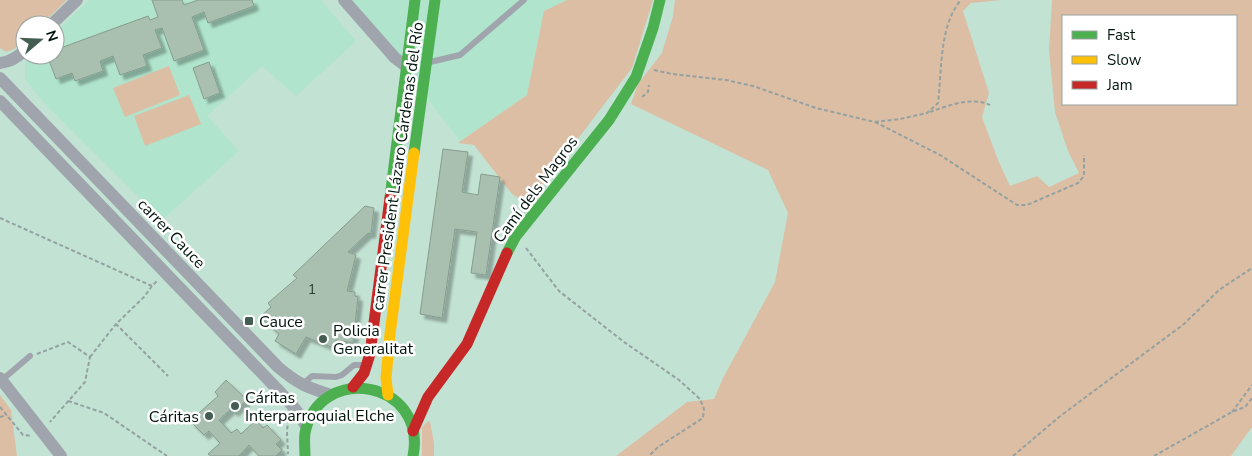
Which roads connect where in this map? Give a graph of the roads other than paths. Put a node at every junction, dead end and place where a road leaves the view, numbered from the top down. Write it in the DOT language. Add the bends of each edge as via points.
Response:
graph roads {
  1 [pos="77,0"];
  2 [pos="344,0"];
  3 [pos="415,0"];
  4 [pos="435,0"];
  5 [pos="524,0"];
  6 [pos="660,0"];
  7 [pos="61,15"];
  8 [pos="15,58"];
  9 [pos="0,63"];
  10 [pos="427,63"];
  11 [pos="407,66"];
  12 [pos="0,78"];
  13 [pos="0,100"];
  14 [pos="30,356"];
  15 [pos="367,365"];
  16 [pos="1,379"];
  17 [pos="302,385"];
  18 [pos="353,388"];
  19 [pos="429,394"];
  20 [pos="331,395"];
  21 [pos="388,395"];
  22 [pos="408,403"];
  23 [pos="306,426"];
  24 [pos="413,431"];
  25 [pos="61,456"];
  26 [pos="306,456"];
  27 [pos="413,456"];
  1 -- 7 [label="street"];
  2 -- 11 [label="street" via="395,58"];
  3 -- 11 [label="main road, carrer President Lázaro Cárdenas del Río"];
  4 -- 10 [label="main road, carrer President Lázaro Cárdenas del Río"];
  5 -- 10 [label="lane" via="460,55"];
  6 -- 19 [label="main road, Camí dels Magros" via="636,76 608,120 516,236 467,344"];
  8 -- 9 [label="street"];
  10 -- 21 [label="main road, carrer President Lázaro Cárdenas del Río" via="388,356"];
  11 -- 15 [label="main road, carrer President Lázaro Cárdenas del Río"];
  12 -- 17 [label="street, carrer Cauce" via="278,367"];
  13 -- 23 [label="street, carrer Cauce" via="281,392"];
  14 -- 16 [label="lane"];
  15 -- 17 [label="lane" via="354,365 336,377 312,376"];
  15 -- 18 [label="main road, carrer President Lázaro Cárdenas del Río"];
  16 -- 25 [label="street"];
  17 -- 20 [label="street, carrer Cauce"];
  18 -- 20 [label="main road"];
  18 -- 21 [label="main road" via="371,389"];
  19 -- 22 [label="main road, Camí dels Magros"];
  19 -- 24 [label="main road, Camí dels Magros"];
  20 -- 23 [label="main road" via="318,405"];
  21 -- 22 [label="main road"];
  22 -- 24 [label="main road" via="406,413"];
  23 -- 26 [label="main road"];
  24 -- 27 [label="main road"];
}
